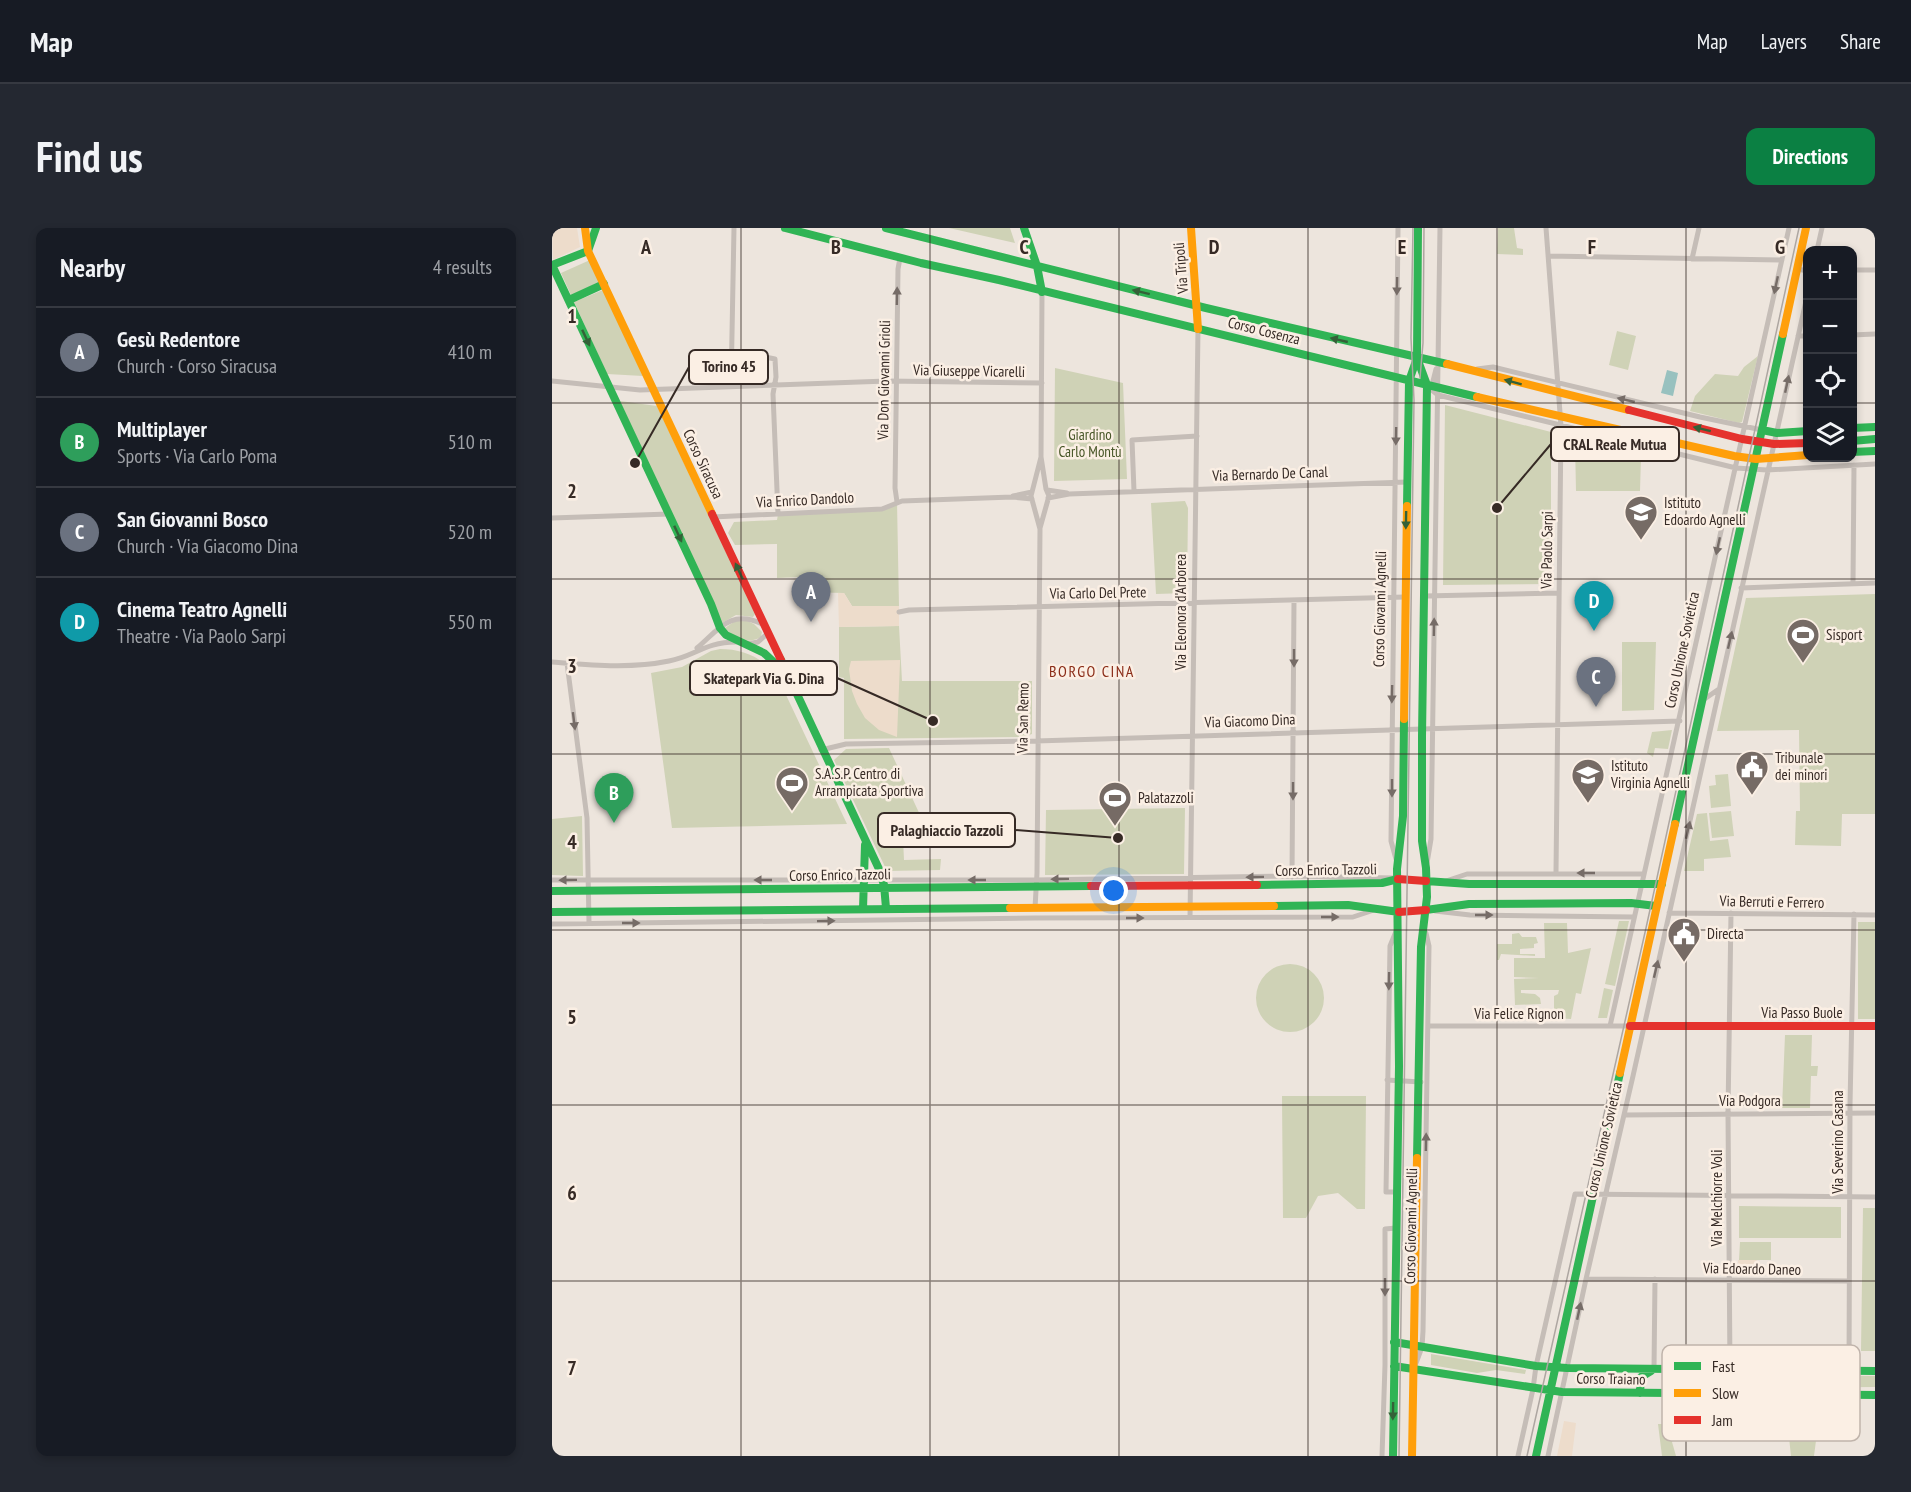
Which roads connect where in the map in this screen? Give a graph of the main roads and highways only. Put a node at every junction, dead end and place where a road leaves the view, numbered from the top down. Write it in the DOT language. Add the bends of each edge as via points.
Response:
graph roads {
  1 [pos="585,228"];
  2 [pos="596,228"];
  3 [pos="785,228"];
  4 [pos="886,228"];
  5 [pos="1024,228"];
  6 [pos="1191,228"];
  7 [pos="1418,228"];
  8 [pos="1806,228"];
  9 [pos="588,251"];
  10 [pos="552,265"];
  11 [pos="1037,266"];
  12 [pos="604,284"];
  13 [pos="1042,292"];
  14 [pos="569,300"];
  15 [pos="1198,306"];
  16 [pos="1198,329"];
  17 [pos="1417,358"];
  18 [pos="1402,379"];
  19 [pos="1433,389"];
  20 [pos="1875,427"];
  21 [pos="1857,428"];
  22 [pos="1762,430"];
  23 [pos="1803,431"];
  24 [pos="1875,439"];
  25 [pos="1857,441"];
  26 [pos="1759,442"];
  27 [pos="1803,443"];
  28 [pos="1875,451"];
  29 [pos="1857,452"];
  30 [pos="1803,455"];
  31 [pos="1756,459"];
  32 [pos="787,676"];
  33 [pos="864,842"];
  34 [pos="1398,879"];
  35 [pos="1426,881"];
  36 [pos="884,884"];
  37 [pos="1662,884"];
  38 [pos="863,885"];
  39 [pos="552,891"];
  40 [pos="1656,906"];
  41 [pos="886,908"];
  42 [pos="863,909"];
  43 [pos="1426,910"];
  44 [pos="552,912"];
  45 [pos="1399,912"];
  46 [pos="1630,1026"];
  47 [pos="1875,1026"];
  48 [pos="1389,1342"];
  49 [pos="1418,1346"];
  50 [pos="1389,1365"];
  51 [pos="1556,1367"];
  52 [pos="1414,1369"];
  53 [pos="1654,1369"];
  54 [pos="1662,1369"];
  55 [pos="1551,1391"];
  56 [pos="1640,1393"];
  57 [pos="1662,1393"];
  58 [pos="1860,1395"];
  59 [pos="1875,1395"];
  60 [pos="1393,1456"];
  61 [pos="1412,1456"];
  62 [pos="1536,1456"];
  1 -- 9 [label="main road, Corso Siracusa"];
  2 -- 9 [label="main road"];
  3 -- 13 [label="main road, Corso Cosenza"];
  4 -- 11 [label="main road, Corso Cosenza"];
  5 -- 11 [label="main road"];
  6 -- 15 [label="main road, Via Tripoli"];
  7 -- 17 [label="main road, Corso Giovanni Agnelli"];
  8 -- 22 [label="main road, Corso Unione Sovietica"];
  9 -- 10 [label="main road"];
  9 -- 12 [label="main road, Corso Siracusa"];
  10 -- 14 [label="main road, Corso Siracusa"];
  11 -- 13 [label="main road"];
  15 -- 11 [label="main road, Corso Cosenza, one-way"];
  12 -- 14 [label="main road"];
  32 -- 12 [label="main road, Corso Siracusa, one-way"];
  13 -- 16 [label="main road, Corso Cosenza"];
  14 -- 32 [label="main road, Corso Siracusa, one-way" via="720,628 726,635 764,653"];
  15 -- 16 [label="main road, Via Eleonora d'Arborea"];
  17 -- 15 [label="main road, Corso Cosenza, one-way"];
  16 -- 18 [label="main road, Corso Cosenza"];
  17 -- 18 [label="main road, Corso Giovanni Agnelli"];
  17 -- 19 [label="main road, Corso Giovanni Agnelli"];
  26 -- 17 [label="main road, Corso Cosenza, one-way"];
  18 -- 19 [label="main road, Corso Cosenza"];
  18 -- 34 [label="main road, Corso Giovanni Agnelli, one-way" via="1408,399 1402,834"];
  19 -- 31 [label="main road, Corso Cosenza"];
  19 -- 35 [label="main road, Corso Giovanni Agnelli" via="1427,402 1432,484 1424,596 1422,728"];
  20 -- 21 [label="main road"];
  22 -- 23 [label="main road"];
  22 -- 26 [label="main road, Corso Unione Sovietica"];
  24 -- 25 [label="main road"];
  26 -- 27 [label="main road, Corso Cosenza"];
  26 -- 31 [label="main road, Corso Unione Sovietica"];
  28 -- 29 [label="main road"];
  30 -- 31 [label="main road, Corso Cosenza"];
  31 -- 37 [label="main road, Corso Unione Sovietica"];
  32 -- 33 [label="main road, Corso Siracusa"];
  33 -- 36 [label="main road, Corso Siracusa"];
  33 -- 38 [label="main road, Corso Siracusa"];
  34 -- 35 [label="main road, Corso Enrico Tazzoli"];
  34 -- 36 [label="main road, Corso Enrico Tazzoli, one-way" via="1382,883 1292,880"];
  34 -- 45 [label="main road, Corso Giovanni Agnelli"];
  35 -- 37 [label="main road"];
  35 -- 43 [label="main road, Corso Giovanni Agnelli"];
  36 -- 38 [label="main road, Corso Enrico Tazzoli"];
  36 -- 41 [label="main road, Corso Siracusa"];
  37 -- 40 [label="main road, Corso Unione Sovietica"];
  38 -- 39 [label="main road, Corso Enrico Tazzoli"];
  38 -- 42 [label="main road, Corso Siracusa"];
  40 -- 43 [label="main road" via="1468,904"];
  40 -- 46 [label="main road, Corso Unione Sovietica"];
  41 -- 42 [label="main road"];
  41 -- 45 [label="main road" via="1348,905"];
  42 -- 44 [label="main road"];
  43 -- 45 [label="main road"];
  49 -- 43 [label="main road, Corso Giovanni Agnelli, one-way" via="1423,1083 1421,947"];
  45 -- 48 [label="main road, Corso Giovanni Agnelli" via="1396,1299"];
  46 -- 47 [label="main road, Via Passo Buole"];
  46 -- 51 [label="main road, Corso Unione Sovietica"];
  48 -- 49 [label="main road, Corso Traiano"];
  48 -- 50 [label="main road, Corso Giovanni Agnelli"];
  49 -- 51 [label="main road, Corso Traiano"];
  49 -- 52 [label="main road, Corso Giovanni Agnelli"];
  50 -- 52 [label="main road, Corso Traiano"];
  50 -- 60 [label="main road, Corso Giovanni Agnelli, one-way"];
  51 -- 53 [label="main road, Corso Traiano"];
  51 -- 55 [label="main road, Corso Unione Sovietica"];
  52 -- 55 [label="main road, Corso Traiano"];
  52 -- 61 [label="main road, Corso Giovanni Agnelli"];
  53 -- 54 [label="main road, Corso Traiano"];
  53 -- 56 [label="main road" via="1641,1377"];
  55 -- 56 [label="main road, Corso Traiano"];
  55 -- 62 [label="main road, Corso Unione Sovietica"];
  56 -- 57 [label="main road, Corso Traiano"];
  58 -- 59 [label="main road, Corso Traiano"];
}
